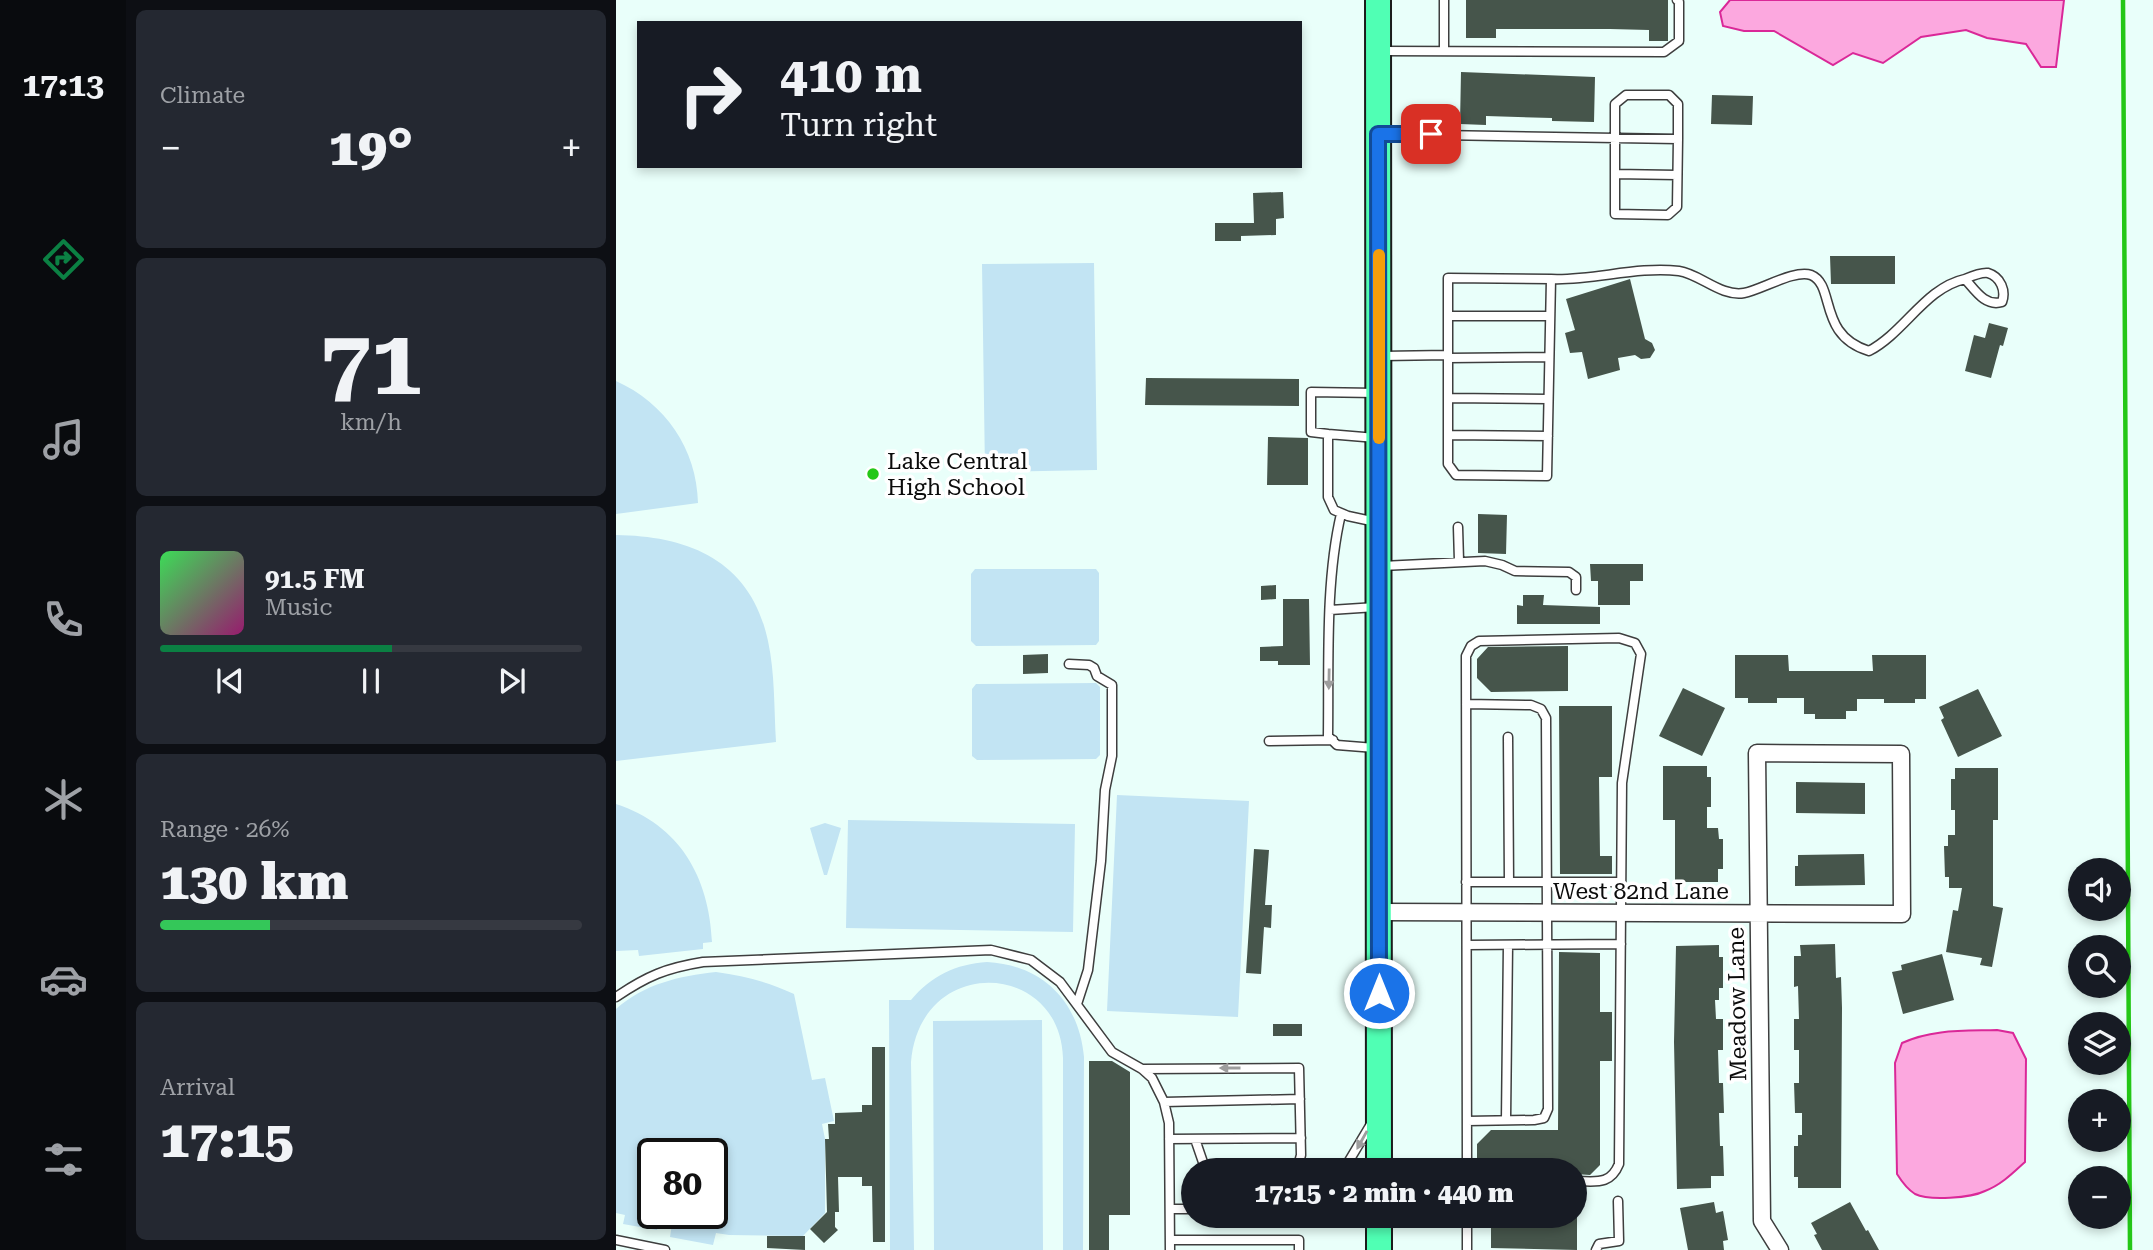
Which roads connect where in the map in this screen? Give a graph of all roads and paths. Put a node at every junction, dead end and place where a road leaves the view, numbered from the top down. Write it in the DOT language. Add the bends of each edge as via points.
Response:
graph roads {
  1 [pos="1378,0"];
  2 [pos="1444,0"];
  3 [pos="1677,0"];
  4 [pos="1378,51"];
  5 [pos="1444,51"];
  6 [pos="1378,134"];
  7 [pos="1615,137"];
  8 [pos="1678,139"];
  9 [pos="1615,174"];
  10 [pos="1677,175"];
  11 [pos="1551,279"];
  12 [pos="1965,279"];
  13 [pos="1448,316"];
  14 [pos="1550,316"];
  15 [pos="1379,356"];
  16 [pos="1448,357"];
  17 [pos="1549,358"];
  18 [pos="1379,393"];
  19 [pos="1448,398"];
  20 [pos="1548,399"];
  21 [pos="1328,434"];
  22 [pos="1448,435"];
  23 [pos="1548,436"];
  24 [pos="1379,438"];
  25 [pos="1341,514"];
  26 [pos="1379,522"];
  27 [pos="1458,527"];
  28 [pos="1459,561"];
  29 [pos="1379,566"];
  30 [pos="1576,590"];
  31 [pos="1379,606"];
  32 [pos="1331,610"];
  33 [pos="1069,664"];
  34 [pos="1466,704"];
  35 [pos="1507,737"];
  36 [pos="1333,740"];
  37 [pos="1269,741"];
  38 [pos="1379,749"];
  39 [pos="1466,882"];
  40 [pos="1508,882"];
  41 [pos="1547,882"];
  42 [pos="1621,882"];
  43 [pos="1379,912"];
  44 [pos="1466,913"];
  45 [pos="1548,913"];
  46 [pos="1621,913"];
  47 [pos="1759,914"];
  48 [pos="1902,914"];
  49 [pos="1621,944"];
  50 [pos="1466,945"];
  51 [pos="1508,945"];
  52 [pos="1548,945"];
  53 [pos="616,997"];
  54 [pos="1077,1004"];
  55 [pos="1142,1069"];
  56 [pos="1300,1099"];
  57 [pos="1164,1102"];
  58 [pos="1379,1109"];
  59 [pos="1467,1121"];
  60 [pos="1506,1121"];
  61 [pos="1301,1138"];
  62 [pos="1169,1139"];
  63 [pos="1195,1139"];
  64 [pos="1202,1158"];
  65 [pos="1300,1158"];
  66 [pos="1351,1158"];
  67 [pos="1379,1158"];
  68 [pos="1467,1158"];
  69 [pos="1587,1181"];
  70 [pos="1618,1201"];
  71 [pos="1170,1209"];
  72 [pos="1181,1209"];
  73 [pos="1379,1228"];
  74 [pos="1467,1228"];
  75 [pos="616,1240"];
  76 [pos="1170,1240"];
  77 [pos="638,1247"];
  78 [pos="665,1250"];
  79 [pos="1170,1250"];
  80 [pos="1299,1250"];
  81 [pos="1379,1250"];
  82 [pos="1467,1250"];
  83 [pos="1596,1250"];
  84 [pos="1780,1250"];
  1 -- 4 [label="highway"];
  2 -- 5 [label="lane"];
  3 -- 5 [label="lane" via="1679,41 1664,52"];
  4 -- 5 [label="lane"];
  4 -- 6 [label="highway"];
  6 -- 7 [label="lane"];
  6 -- 15 [label="highway"];
  7 -- 8 [label="lane"];
  7 -- 8 [label="lane" via="1615,104 1626,95 1669,95 1678,104"];
  7 -- 9 [label="lane"];
  8 -- 10 [label="lane"];
  9 -- 10 [label="lane"];
  9 -- 10 [label="lane" via="1615,214 1668,215 1677,207"];
  11 -- 12 [label="lane" via="1681,271 1742,294 1811,275 1821,285 1839,332 1854,346 1869,351 1886,342 1941,288"];
  11 -- 13 [label="lane" via="1448,278"];
  11 -- 14 [label="lane"];
  12 -- 12 [label="lane" via="1987,303 2002,302 2004,288 1998,278 1980,273"];
  13 -- 14 [label="lane"];
  13 -- 16 [label="lane"];
  14 -- 17 [label="lane"];
  15 -- 16 [label="lane"];
  15 -- 18 [label="highway"];
  16 -- 17 [label="lane"];
  16 -- 19 [label="lane"];
  17 -- 20 [label="lane"];
  18 -- 21 [label="lane" via="1311,393 1311,432"];
  18 -- 24 [label="highway"];
  19 -- 20 [label="lane"];
  19 -- 22 [label="lane"];
  20 -- 23 [label="lane"];
  21 -- 24 [label="lane"];
  21 -- 25 [label="lane" via="1328,496"];
  22 -- 23 [label="lane"];
  22 -- 23 [label="lane" via="1448,464 1456,475 1547,476"];
  24 -- 26 [label="highway"];
  25 -- 26 [label="lane"];
  25 -- 32 [label="lane"];
  26 -- 29 [label="highway"];
  27 -- 28 [label="lane"];
  28 -- 29 [label="lane"];
  28 -- 30 [label="lane" via="1485,561 1514,571 1569,572 1576,577"];
  29 -- 31 [label="highway"];
  31 -- 32 [label="lane"];
  31 -- 38 [label="highway"];
  32 -- 36 [label="lane, one-way" via="1328,736"];
  33 -- 54 [label="lane" via="1094,667 1097,676 1112,685 1113,717 1088,970"];
  34 -- 39 [label="lane"];
  34 -- 41 [label="lane" via="1531,705 1541,709 1546,718"];
  34 -- 42 [label="lane" via="1466,656 1479,641 1619,638 1635,643 1641,662 1622,783"];
  35 -- 40 [label="lane"];
  36 -- 37 [label="lane"];
  36 -- 38 [label="lane" via="1338,745"];
  38 -- 43 [label="highway"];
  39 -- 40 [label="lane"];
  39 -- 44 [label="lane"];
  40 -- 41 [label="lane"];
  41 -- 42 [label="lane"];
  41 -- 45 [label="lane"];
  42 -- 46 [label="lane"];
  43 -- 44 [label="street, West 82nd Lane"];
  43 -- 58 [label="highway"];
  44 -- 45 [label="street, West 82nd Lane"];
  44 -- 50 [label="lane"];
  45 -- 46 [label="street, West 82nd Lane"];
  45 -- 52 [label="lane"];
  46 -- 47 [label="street, West 82nd Lane"];
  46 -- 49 [label="lane"];
  47 -- 48 [label="street, West 82nd Lane"];
  47 -- 48 [label="street, Meadow Lane" via="1757,753 1901,754"];
  47 -- 84 [label="street, Meadow Lane" via="1762,1221"];
  49 -- 52 [label="lane"];
  49 -- 69 [label="lane" via="1619,1164 1615,1174 1604,1181"];
  50 -- 51 [label="lane"];
  50 -- 59 [label="lane"];
  51 -- 52 [label="lane"];
  51 -- 60 [label="lane"];
  52 -- 60 [label="lane" via="1548,1109 1545,1118"];
  53 -- 54 [label="lane" via="671,967 703,962 991,950 1031,960 1060,982"];
  54 -- 55 [label="lane" via="1112,1052"];
  56 -- 55 [label="lane, one-way" via="1298,1068"];
  55 -- 57 [label="lane"];
  56 -- 57 [label="lane"];
  56 -- 61 [label="lane"];
  57 -- 62 [label="lane"];
  58 -- 66 [label="lane, one-way"];
  58 -- 67 [label="highway"];
  59 -- 60 [label="lane"];
  59 -- 68 [label="lane"];
  61 -- 63 [label="lane"];
  61 -- 65 [label="lane"];
  62 -- 63 [label="lane"];
  62 -- 71 [label="lane"];
  63 -- 64 [label="lane"];
  70 -- 83 [label="lane" via="1619,1241 1598,1244"];
  71 -- 72 [label="lane"];
  71 -- 76 [label="lane"];
  73 -- 81 [label="highway"];
  74 -- 82 [label="lane"];
  75 -- 77 [label="lane"];
  76 -- 79 [label="lane"];
  76 -- 80 [label="lane" via="1299,1240"];
  77 -- 78 [label="lane"];
}
